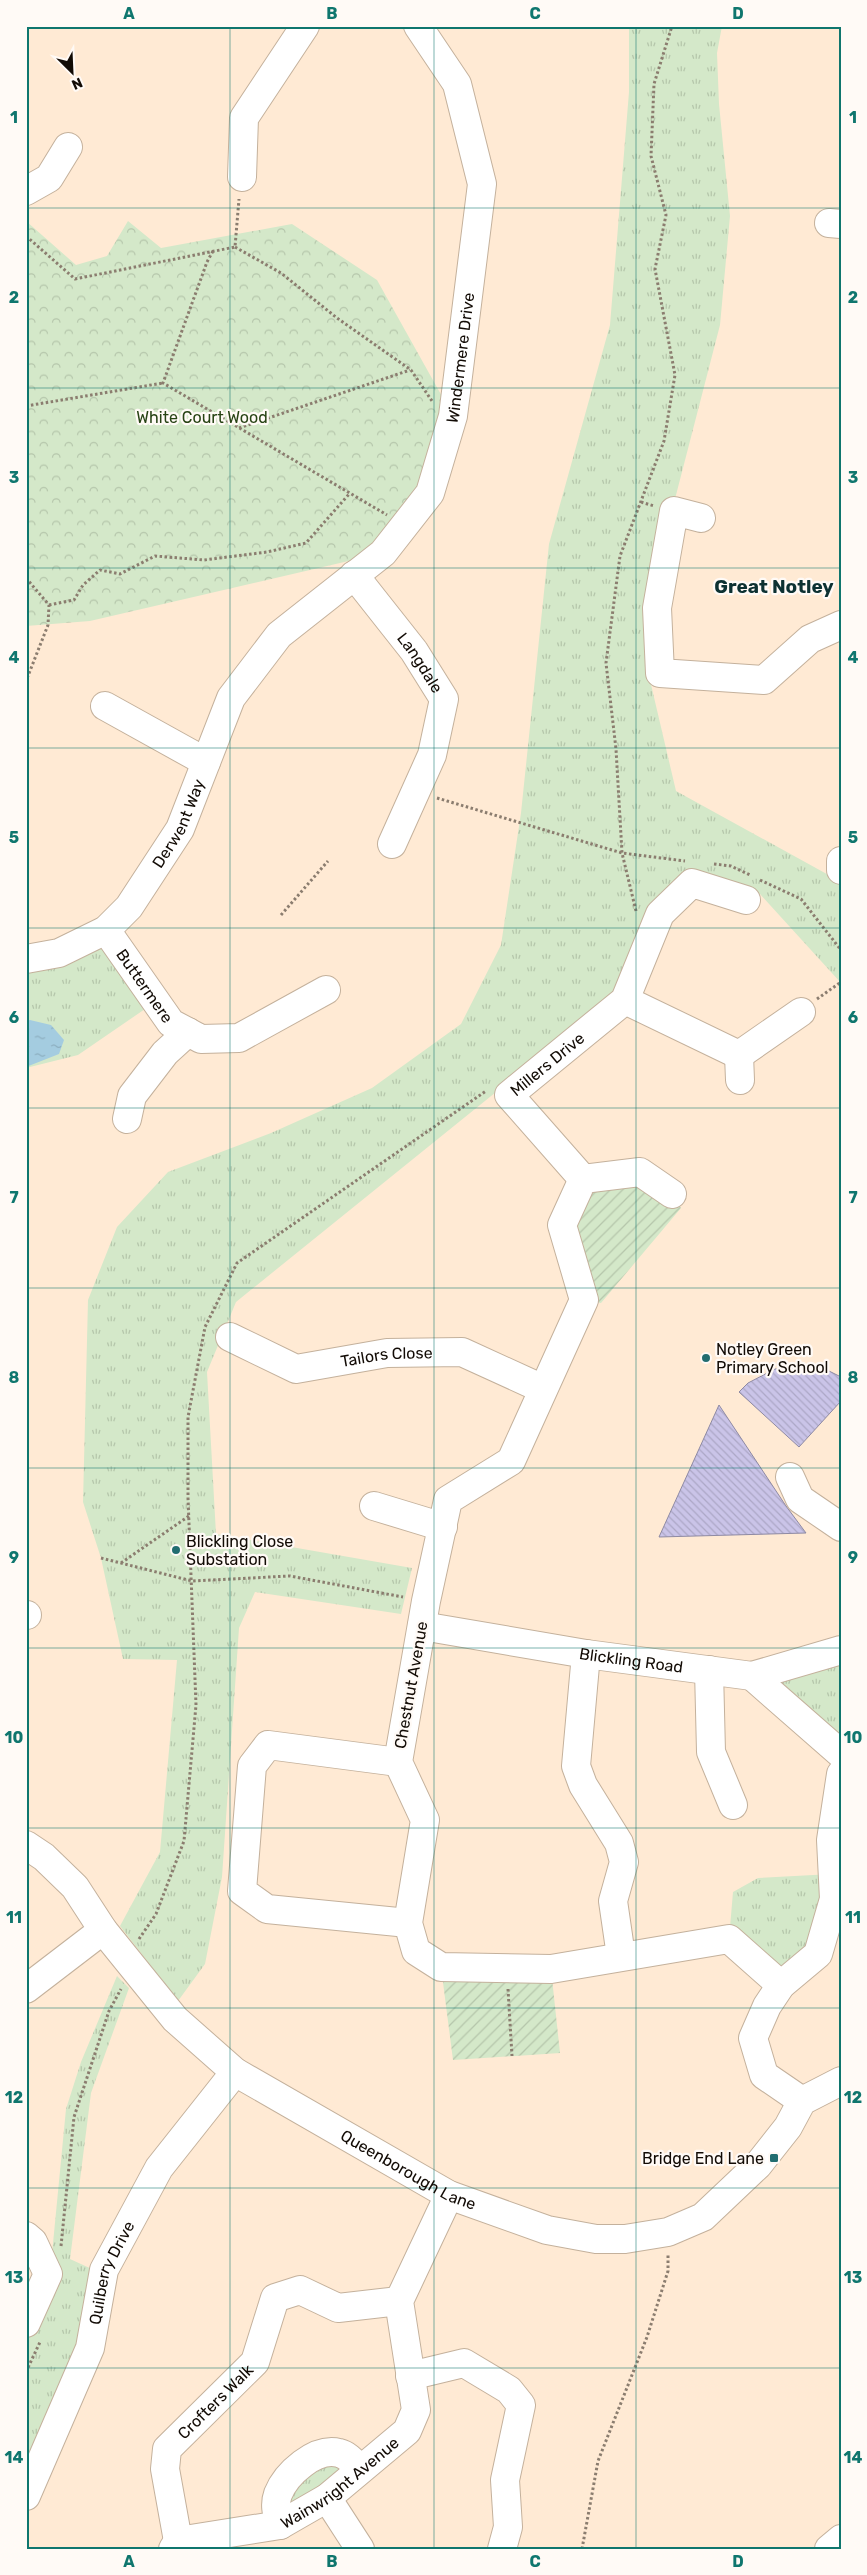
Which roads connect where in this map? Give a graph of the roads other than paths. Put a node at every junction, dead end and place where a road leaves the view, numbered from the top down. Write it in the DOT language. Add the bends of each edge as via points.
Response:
graph roads {
  1 [pos="305,26"];
  2 [pos="418,26"];
  3 [pos="68,147"];
  4 [pos="242,176"];
  5 [pos="26,191"];
  6 [pos="701,518"];
  7 [pos="354,576"];
  8 [pos="841,625"];
  9 [pos="279,635"];
  10 [pos="105,706"];
  11 [pos="206,762"];
  12 [pos="392,844"];
  13 [pos="841,861"];
  14 [pos="841,870"];
  15 [pos="746,900"];
  16 [pos="106,930"];
  17 [pos="26,959"];
  18 [pos="326,990"];
  19 [pos="625,1000"];
  20 [pos="801,1012"];
  21 [pos="188,1032"];
  22 [pos="127,1119"];
  23 [pos="583,1179"];
  24 [pos="672,1194"];
  25 [pos="230,1338"];
  26 [pos="543,1389"];
  27 [pos="790,1477"];
  28 [pos="374,1506"];
  29 [pos="442,1527"];
  30 [pos="841,1527"];
  31 [pos="424,1614"];
  32 [pos="841,1650"];
  33 [pos="586,1654"];
  34 [pos="708,1670"];
  35 [pos="752,1676"];
  36 [pos="841,1754"];
  37 [pos="398,1762"];
  38 [pos="841,1774"];
  39 [pos="733,1805"];
  40 [pos="836,1840"];
  41 [pos="26,1845"];
  42 [pos="408,1923"];
  43 [pos="103,1930"];
  44 [pos="621,1956"];
  45 [pos="781,1985"];
  46 [pos="26,1989"];
  47 [pos="235,2072"];
  48 [pos="841,2081"];
  49 [pos="802,2101"];
  50 [pos="449,2195"];
  51 [pos="26,2236"];
  52 [pos="399,2301"];
  53 [pos="26,2323"];
  54 [pos="410,2376"];
  55 [pos="360,2469"];
  56 [pos="26,2496"];
  57 [pos="327,2498"];
  58 [pos="280,2525"];
  59 [pos="841,2539"];
  60 [pos="214,2542"];
  61 [pos="175,2545"];
  62 [pos="360,2549"];
  63 [pos="502,2549"];
  64 [pos="829,2549"];
  1 -- 4 [label="main road" via="244,118"];
  2 -- 7 [label="main road, Windermere Drive" via="457,84 482,184 450,426 430,493 383,553"];
  3 -- 5 [label="main road" via="49,178"];
  6 -- 8 [label="main road" via="674,511 657,608 660,673 764,680 810,639"];
  7 -- 9 [label="main road, Windermere Drive"];
  7 -- 12 [label="main road, Langdale" via="414,651 444,699 432,755"];
  9 -- 11 [label="main road, Derwent Way" via="231,698"];
  10 -- 11 [label="main road"];
  11 -- 16 [label="main road, Derwent Way" via="180,829 129,907"];
  13 -- 14 [label="main road"];
  15 -- 19 [label="main road, Millers Drive" via="692,883 660,914"];
  16 -- 17 [label="main road, Derwent Way" via="59,953"];
  16 -- 21 [label="main road, Buttermere" via="171,1022"];
  18 -- 21 [label="main road, Buttermere" via="240,1038 201,1039"];
  19 -- 20 [label="main road" via="740,1067"];
  19 -- 23 [label="main road, Millers Drive" via="509,1095"];
  21 -- 22 [label="main road" via="164,1053 132,1096"];
  23 -- 24 [label="main road" via="640,1172"];
  23 -- 26 [label="main road, Chestnut Avenue" via="562,1225 584,1300"];
  25 -- 26 [label="main road, Tailors Close" via="296,1369 388,1354 462,1352"];
  26 -- 29 [label="main road, Chestnut Avenue" via="511,1461 448,1500"];
  27 -- 30 [label="main road" via="800,1500"];
  28 -- 29 [label="main road"];
  29 -- 31 [label="main road, Chestnut Avenue"];
  31 -- 33 [label="main road, Blickling Road"];
  31 -- 37 [label="main road, Chestnut Avenue"];
  32 -- 35 [label="main road, Blickling Road"];
  33 -- 34 [label="main road, Blickling Road"];
  33 -- 44 [label="main road" via="576,1766 583,1785 619,1844 624,1862 613,1901"];
  34 -- 35 [label="main road, Blickling Road"];
  34 -- 39 [label="main road" via="711,1752"];
  35 -- 36 [label="main road"];
  37 -- 42 [label="main road, Chestnut Avenue" via="425,1820"];
  37 -- 42 [label="main road" via="268,1745 252,1766 242,1891 267,1909"];
  38 -- 40 [label="main road"];
  40 -- 45 [label="main road" via="834,1899 818,1954"];
  41 -- 43 [label="main road, Queenborough Lane" via="44,1857 75,1888"];
  42 -- 44 [label="main road, Chestnut Avenue" via="416,1951 441,1967 551,1969"];
  43 -- 46 [label="main road"];
  43 -- 47 [label="main road, Queenborough Lane" via="175,2018"];
  44 -- 45 [label="main road, Chestnut Avenue" via="729,1939"];
  45 -- 49 [label="main road" via="767,2006 753,2038 764,2075"];
  47 -- 50 [label="main road, Queenborough Lane"];
  47 -- 56 [label="main road, Quilberry Drive" via="159,2168 104,2270 90,2348"];
  48 -- 49 [label="main road"];
  49 -- 50 [label="main road, Queenborough Lane" via="788,2127 734,2190 703,2216 668,2232 625,2239 596,2239 547,2230"];
  50 -- 52 [label="main road"];
  51 -- 53 [label="main road" via="33,2242 48,2274"];
  52 -- 54 [label="main road, Wainwright Avenue"];
  52 -- 61 [label="main road, Crofters Walk" via="338,2308 300,2290 276,2298 255,2362 167,2449 165,2469"];
  54 -- 55 [label="main road, Wainwright Avenue" via="416,2410 407,2430"];
  54 -- 63 [label="main road" via="464,2364 509,2390 521,2405 505,2480 508,2527"];
  55 -- 57 [label="main road, Wainwright Avenue"];
  55 -- 58 [label="main road" via="338,2452 324,2453 298,2466 278,2494 275,2508"];
  57 -- 58 [label="main road, Wainwright Avenue"];
  57 -- 62 [label="main road"];
  58 -- 60 [label="main road, Wainwright Avenue"];
  59 -- 64 [label="main road"];
  60 -- 61 [label="main road, Wainwright Avenue"];
}
